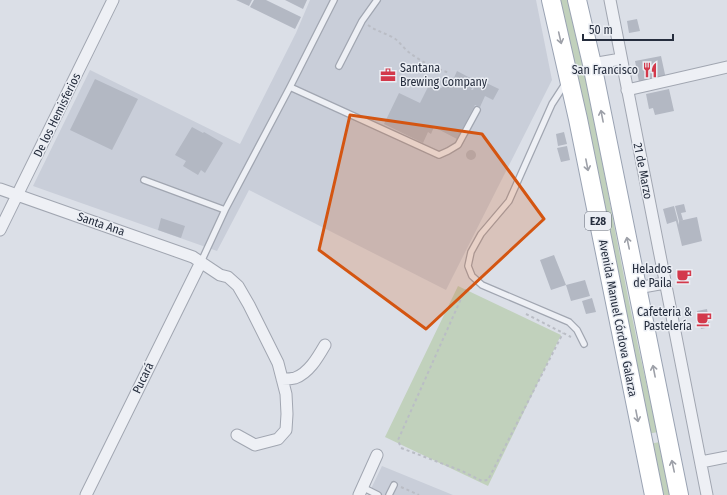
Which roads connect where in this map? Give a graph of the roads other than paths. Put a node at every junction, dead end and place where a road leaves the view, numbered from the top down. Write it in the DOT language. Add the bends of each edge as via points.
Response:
graph roads {
  1 [pos="113,0"];
  2 [pos="334,0"];
  3 [pos="377,0"];
  4 [pos="551,0"];
  5 [pos="577,0"];
  6 [pos="610,0"];
  7 [pos="621,59"];
  8 [pos="592,64"];
  9 [pos="339,66"];
  10 [pos="727,67"];
  11 [pos="569,78"];
  12 [pos="290,87"];
  13 [pos="627,90"];
  14 [pos="477,110"];
  15 [pos="144,180"];
  16 [pos="0,188"];
  17 [pos="18,195"];
  18 [pos="225,210"];
  19 [pos="0,230"];
  20 [pos="201,262"];
  21 [pos="665,283"];
  22 [pos="638,288"];
  23 [pos="584,344"];
  24 [pos="324,345"];
  25 [pos="282,379"];
  26 [pos="237,435"];
  27 [pos="667,436"];
  28 [pos="643,442"];
  29 [pos="377,455"];
  30 [pos="727,457"];
  31 [pos="701,462"];
  32 [pos="394,485"];
  33 [pos="361,491"];
  34 [pos="86,495"];
  35 [pos="378,495"];
  36 [pos="389,495"];
  37 [pos="654,495"];
  38 [pos="679,495"];
  39 [pos="707,495"];
  1 -- 17 [label="street, De los Hemisferios"];
  2 -- 12 [label="lane"];
  3 -- 9 [label="lane" via="362,21"];
  4 -- 11 [label="main road, Avenida Manuel Córdova Galarza / E28, one-way"];
  5 -- 8 [label="main road, Avenida Manuel Córdova Galarza / E28"];
  6 -- 7 [label="street, 21 de Marzo"];
  7 -- 8 [label="street"];
  7 -- 13 [label="street, 21 de Marzo"];
  22 -- 8 [label="main road, Avenida Manuel Córdova Galarza / E28, one-way"];
  10 -- 13 [label="street"];
  11 -- 23 [label="lane" via="552,104 508,201 481,234 471,252 468,266 472,276 482,285 569,322 578,330"];
  11 -- 28 [label="main road, Avenida Manuel Córdova Galarza / E28, one-way"];
  12 -- 14 [label="lane" via="439,155 458,145"];
  12 -- 18 [label="lane"];
  13 -- 21 [label="street, 21 de Marzo"];
  15 -- 18 [label="lane"];
  16 -- 17 [label="street, Santa Ana"];
  17 -- 19 [label="street, De los Hemisferios"];
  17 -- 20 [label="street, Santa Ana"];
  18 -- 20 [label="lane"];
  20 -- 25 [label="street, Santa Ana" via="228,277 238,286 278,363"];
  20 -- 34 [label="street, Pucará"];
  21 -- 22 [label="street"];
  21 -- 31 [label="street, 21 de Marzo"];
  27 -- 22 [label="main road, Avenida Manuel Córdova Galarza / E28, one-way"];
  24 -- 25 [label="street" via="319,356 302,374 295,378"];
  25 -- 26 [label="street, Santa Ana" via="286,394 286,430 278,439 255,444"];
  27 -- 28 [label="main road"];
  38 -- 27 [label="main road, Avenida Manuel Córdova Galarza / E28, one-way"];
  28 -- 37 [label="main road, Avenida Manuel Córdova Galarza / E28"];
  29 -- 33 [label="street"];
  30 -- 31 [label="street"];
  31 -- 39 [label="street, 21 de Marzo"];
  32 -- 36 [label="lane"];
  33 -- 35 [label="lane"];
}
